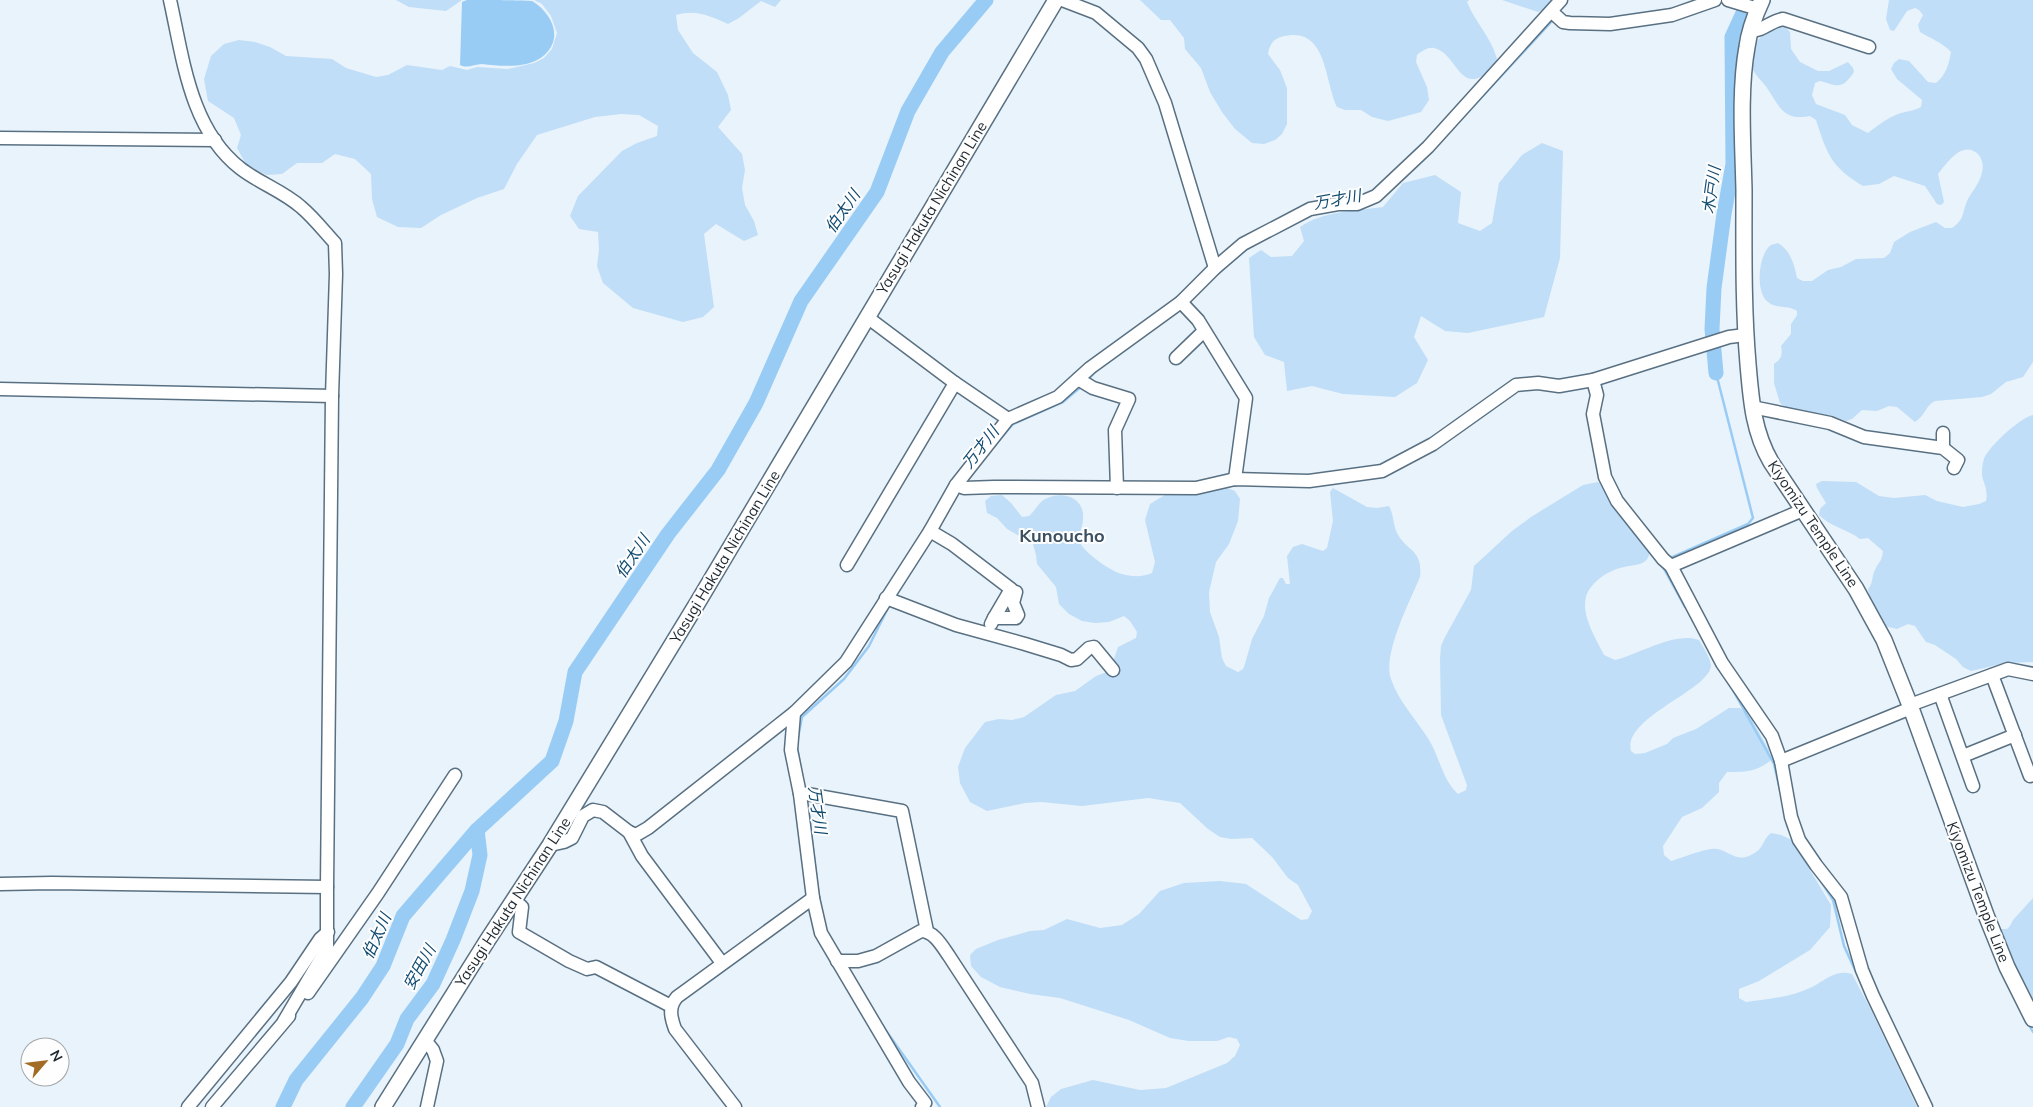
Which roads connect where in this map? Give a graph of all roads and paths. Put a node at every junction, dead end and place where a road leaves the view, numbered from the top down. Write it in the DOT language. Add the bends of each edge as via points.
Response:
graph roads {
  1 [pos="170,0"];
  2 [pos="1056,0"];
  3 [pos="1062,0"];
  4 [pos="1561,0"];
  5 [pos="1715,0"];
  6 [pos="1728,0"];
  7 [pos="1760,4"];
  8 [pos="1552,12"];
  9 [pos="1750,30"];
  10 [pos="1869,47"];
  11 [pos="0,138"];
  12 [pos="215,140"];
  13 [pos="1215,268"];
  14 [pos="1181,302"];
  15 [pos="867,317"];
  16 [pos="1204,331"];
  17 [pos="1745,334"];
  18 [pos="1176,358"];
  19 [pos="1593,380"];
  20 [pos="1083,382"];
  21 [pos="955,383"];
  22 [pos="0,388"];
  23 [pos="332,396"];
  24 [pos="1752,407"];
  25 [pos="1008,419"];
  26 [pos="1943,433"];
  27 [pos="1943,448"];
  28 [pos="1959,461"];
  29 [pos="1235,479"];
  30 [pos="960,487"];
  31 [pos="1117,488"];
  32 [pos="1803,510"];
  33 [pos="934,533"];
  34 [pos="847,565"];
  35 [pos="1671,566"];
  36 [pos="1016,592"];
  37 [pos="891,600"];
  38 [pos="994,618"];
  39 [pos="986,633"];
  40 [pos="1113,670"];
  41 [pos="2033,674"];
  42 [pos="1992,675"];
  43 [pos="1940,694"];
  44 [pos="1910,706"];
  45 [pos="794,713"];
  46 [pos="2015,735"];
  47 [pos="1962,756"];
  48 [pos="1781,761"];
  49 [pos="455,776"];
  50 [pos="2030,776"];
  51 [pos="1973,786"];
  52 [pos="804,794"];
  53 [pos="629,832"];
  54 [pos="550,845"];
  55 [pos="0,884"];
  56 [pos="327,887"];
  57 [pos="813,898"];
  58 [pos="514,900"];
  59 [pos="927,931"];
  60 [pos="328,932"];
  61 [pos="842,961"];
  62 [pos="722,963"];
  63 [pos="672,1004"];
  64 [pos="2033,1019"];
  65 [pos="284,1021"];
  66 [pos="425,1040"];
  67 [pos="188,1107"];
  68 [pos="212,1107"];
  69 [pos="383,1107"];
  70 [pos="427,1107"];
  71 [pos="736,1107"];
  72 [pos="922,1107"];
  73 [pos="1038,1107"];
  74 [pos="1926,1107"];
  1 -- 12 [label="street" via="193,100 200,118"];
  2 -- 15 [label="main road, Yasugi Hakuta Nichinan Line"];
  3 -- 13 [label="street" via="1096,13 1138,48 1146,59 1166,104"];
  4 -- 8 [label="street"];
  5 -- 8 [label="street" via="1672,15 1610,24 1570,24"];
  6 -- 7 [label="street"];
  7 -- 9 [label="main road, Kiyomizu Temple Line"];
  8 -- 13 [label="street" via="1428,147 1376,196 1358,204 1310,209 1243,244"];
  9 -- 10 [label="street" via="1760,30 1783,19"];
  9 -- 17 [label="main road, Kiyomizu Temple Line" via="1743,102"];
  11 -- 12 [label="street"];
  12 -- 23 [label="street" via="240,168 301,206 335,243"];
  13 -- 14 [label="street"];
  14 -- 16 [label="street"];
  14 -- 20 [label="street" via="1090,368"];
  15 -- 21 [label="street"];
  15 -- 54 [label="main road, Yasugi Hakuta Nichinan Line"];
  16 -- 18 [label="street"];
  16 -- 29 [label="street" via="1246,398"];
  17 -- 19 [label="street"];
  17 -- 24 [label="main road, Kiyomizu Temple Line"];
  19 -- 29 [label="street" via="1559,386 1538,383 1516,386 1433,444 1382,471 1308,481"];
  19 -- 35 [label="street" via="1597,396 1593,414 1605,476 1617,501"];
  20 -- 25 [label="street"];
  20 -- 31 [label="street" via="1129,399 1115,430"];
  21 -- 25 [label="street"];
  21 -- 34 [label="street"];
  22 -- 23 [label="street"];
  23 -- 56 [label="street"];
  24 -- 27 [label="street" via="1830,423 1864,437"];
  24 -- 32 [label="main road, Kiyomizu Temple Line" via="1762,446"];
  25 -- 30 [label="street"];
  26 -- 27 [label="street"];
  27 -- 28 [label="street"];
  29 -- 31 [label="street" via="1196,488"];
  30 -- 31 [label="street"];
  30 -- 33 [label="street"];
  32 -- 35 [label="street"];
  32 -- 44 [label="main road, Kiyomizu Temple Line" via="1872,615"];
  33 -- 37 [label="street"];
  33 -- 38 [label="street" via="1011,589"];
  35 -- 48 [label="street" via="1722,663 1772,736"];
  36 -- 38 [label="street" via="1013,603 1018,615 1016,618"];
  37 -- 39 [label="street"];
  37 -- 45 [label="street" via="846,662"];
  38 -- 39 [label="street"];
  39 -- 40 [label="street" via="1071,660 1077,660 1094,647"];
  41 -- 42 [label="street" via="2008,669"];
  42 -- 43 [label="street"];
  42 -- 46 [label="street"];
  43 -- 44 [label="street"];
  43 -- 47 [label="street"];
  44 -- 48 [label="street"];
  44 -- 64 [label="main road, Kiyomizu Temple Line" via="1986,915"];
  45 -- 52 [label="street" via="791,750"];
  45 -- 53 [label="street" via="648,828 636,835"];
  46 -- 47 [label="street"];
  46 -- 50 [label="street"];
  47 -- 51 [label="street"];
  48 -- 74 [label="street" via="1791,817 1799,840 1841,897 1862,970"];
  49 -- 65 [label="street" via="325,970"];
  52 -- 57 [label="street"];
  52 -- 59 [label="street" via="902,811"];
  53 -- 54 [label="street" via="604,812 593,810 583,816 572,838"];
  53 -- 62 [label="street" via="642,856"];
  54 -- 58 [label="main road, Yasugi Hakuta Nichinan Line"];
  55 -- 56 [label="street"];
  56 -- 60 [label="street"];
  57 -- 61 [label="street" via="821,933"];
  57 -- 62 [label="street"];
  58 -- 63 [label="street" via="522,907 519,932 569,961 587,969 596,967"];
  58 -- 66 [label="main road, Yasugi Hakuta Nichinan Line"];
  59 -- 61 [label="street" via="921,931 876,956"];
  59 -- 73 [label="street" via="950,956 1032,1083"];
  60 -- 65 [label="street" via="326,948"];
  60 -- 67 [label="street"];
  61 -- 72 [label="street" via="905,1074 925,1103"];
  62 -- 63 [label="street"];
  63 -- 71 [label="street" via="675,1029"];
  65 -- 68 [label="street"];
  66 -- 69 [label="main road, Yasugi Hakuta Nichinan Line"];
  66 -- 70 [label="street" via="436,1061"];
}
